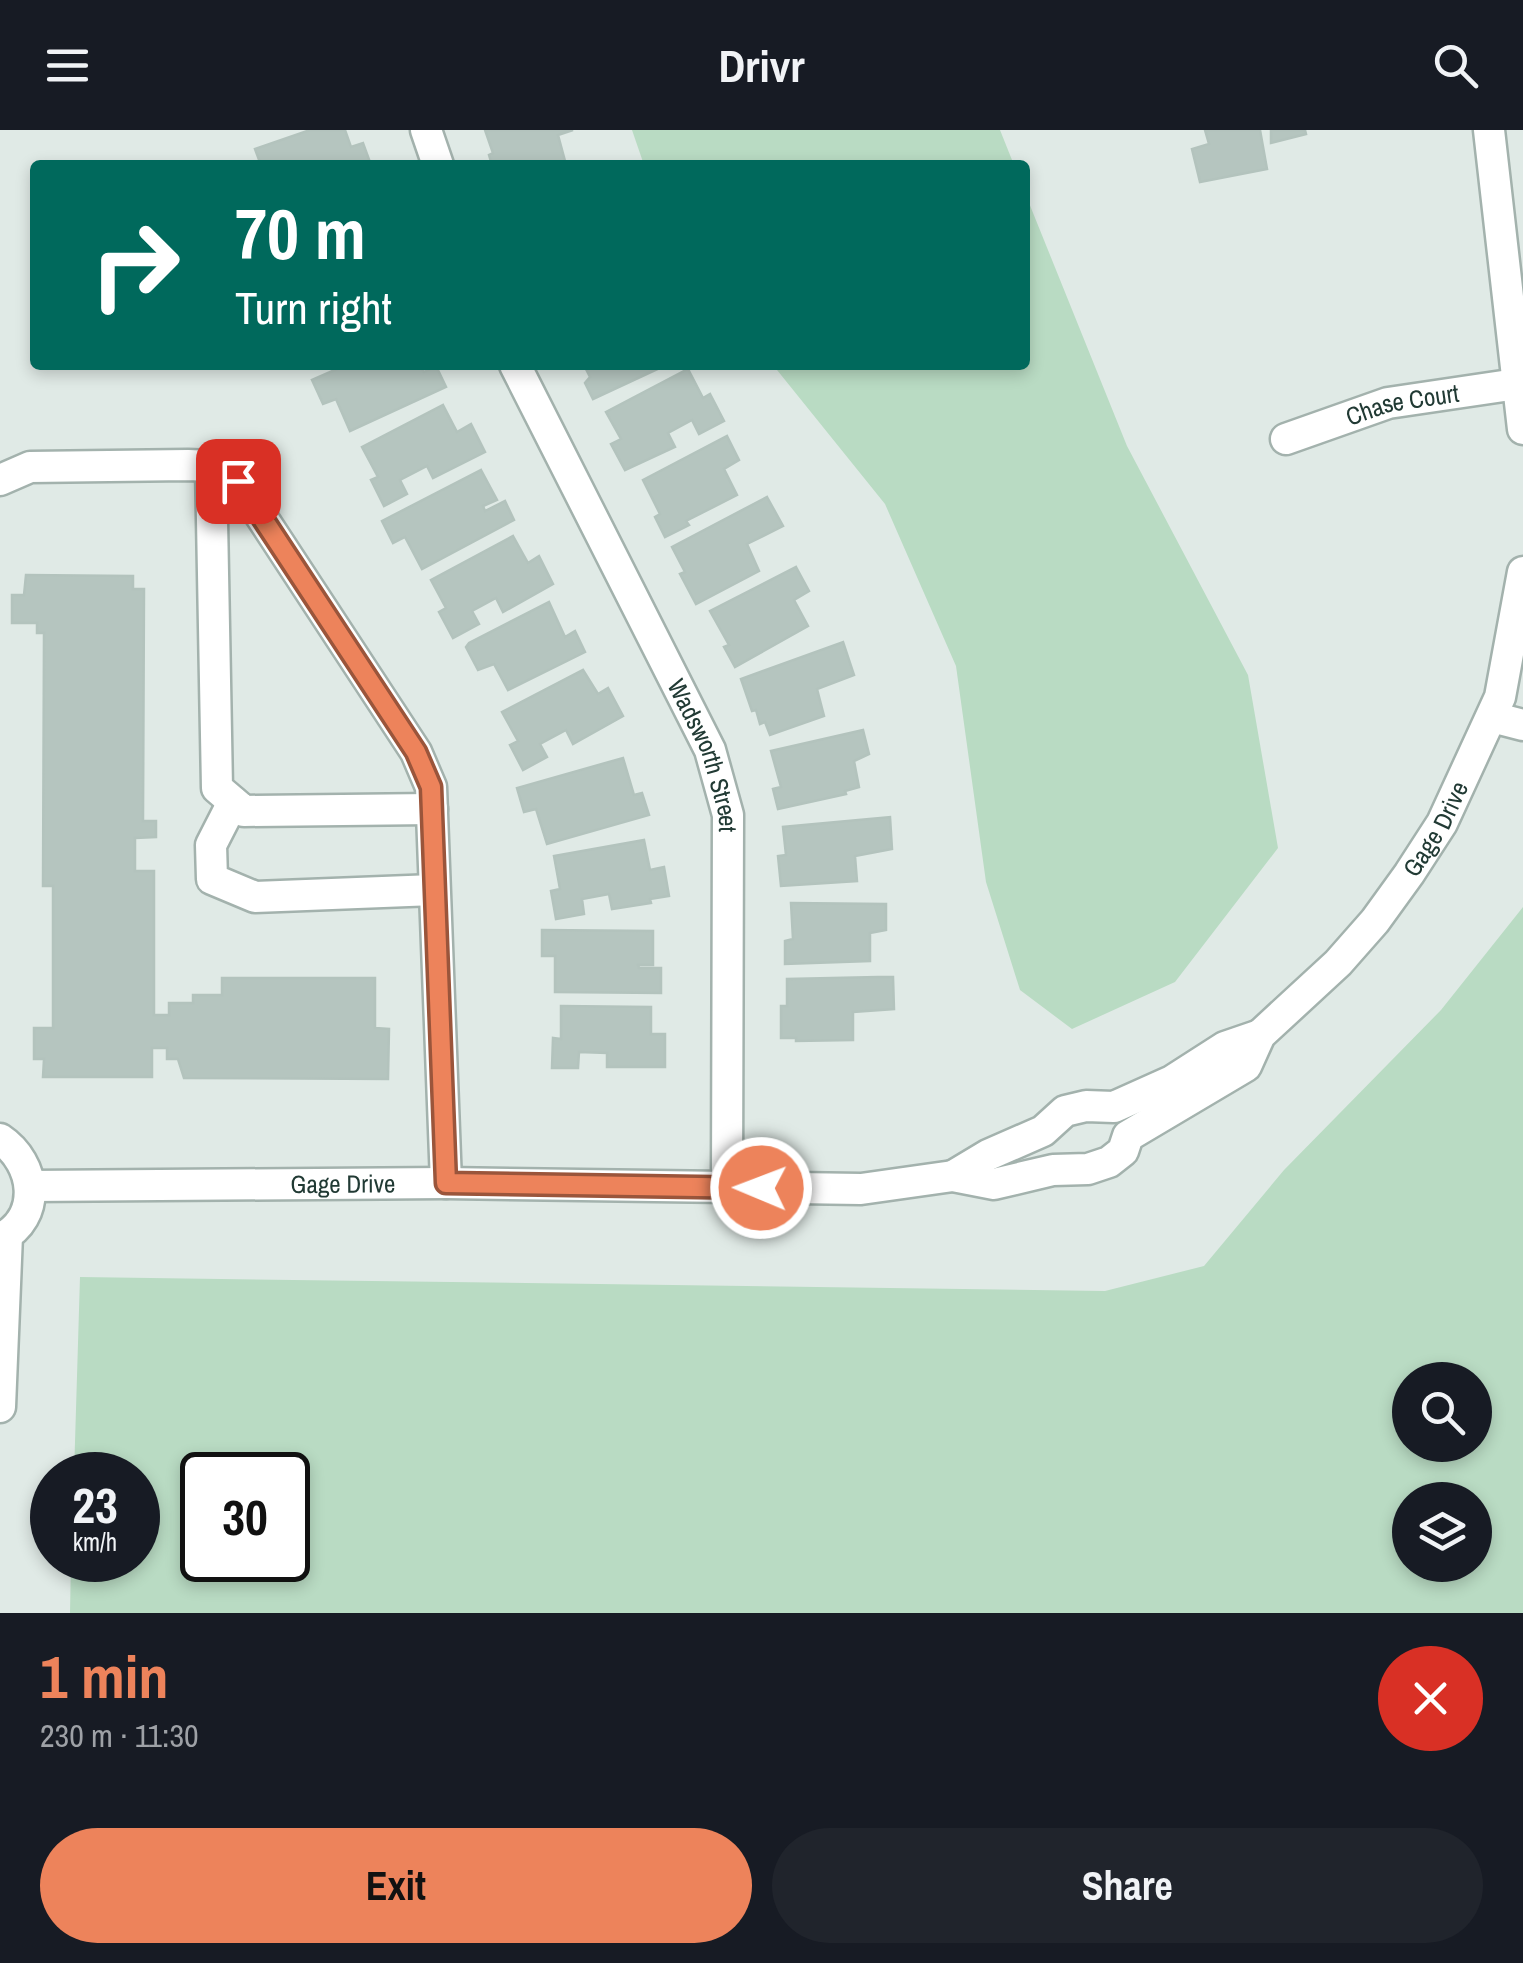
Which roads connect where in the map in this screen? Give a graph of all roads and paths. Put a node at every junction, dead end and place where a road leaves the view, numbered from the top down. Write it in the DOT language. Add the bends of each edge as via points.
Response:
graph roads {
  1 [pos="426,130"];
  2 [pos="1489,130"];
  3 [pos="436,160"];
  4 [pos="518,370"];
  5 [pos="1519,384"];
  6 [pos="1523,429"];
  7 [pos="1286,439"];
  8 [pos="212,466"];
  9 [pos="0,480"];
  10 [pos="1523,572"];
  11 [pos="1492,717"];
  12 [pos="1523,725"];
  13 [pos="233,802"];
  14 [pos="432,809"];
  15 [pos="434,890"];
  16 [pos="1260,1035"];
  17 [pos="1114,1107"];
  18 [pos="1128,1136"];
  19 [pos="0,1139"];
  20 [pos="953,1176"];
  21 [pos="446,1183"];
  22 [pos="31,1186"];
  23 [pos="728,1187"];
  24 [pos="4,1237"];
  25 [pos="0,1407"];
  1 -- 3 [label="street"];
  2 -- 5 [label="street"];
  4 -- 23 [label="street, Wadsworth Street" via="710,750 724,799"];
  5 -- 6 [label="street"];
  5 -- 7 [label="street, Chase Court" via="1388,403"];
  8 -- 9 [label="street" via="30,467"];
  8 -- 13 [label="street" via="218,788"];
  8 -- 14 [label="street" via="238,481 405,736 431,787"];
  10 -- 11 [label="street, Gage Drive"];
  11 -- 12 [label="street"];
  11 -- 16 [label="street, Gage Drive" via="1442,823 1375,922"];
  13 -- 14 [label="street" via="244,811"];
  13 -- 15 [label="street" via="211,845 212,878 255,897"];
  14 -- 15 [label="street"];
  15 -- 21 [label="street"];
  16 -- 17 [label="street, Gage Drive"];
  16 -- 18 [label="street, Gage Drive" via="1246,1066"];
  17 -- 18 [label="street"];
  17 -- 20 [label="street, Gage Drive" via="1065,1111 1043,1131"];
  18 -- 20 [label="street, Gage Drive" via="1123,1151 1088,1169 994,1184"];
  19 -- 22 [label="street" via="17,1152"];
  20 -- 23 [label="street, Gage Drive" via="861,1190"];
  21 -- 22 [label="street, Gage Drive"];
  21 -- 23 [label="street, Gage Drive"];
  22 -- 24 [label="street" via="21,1222"];
  24 -- 25 [label="street"];
}
